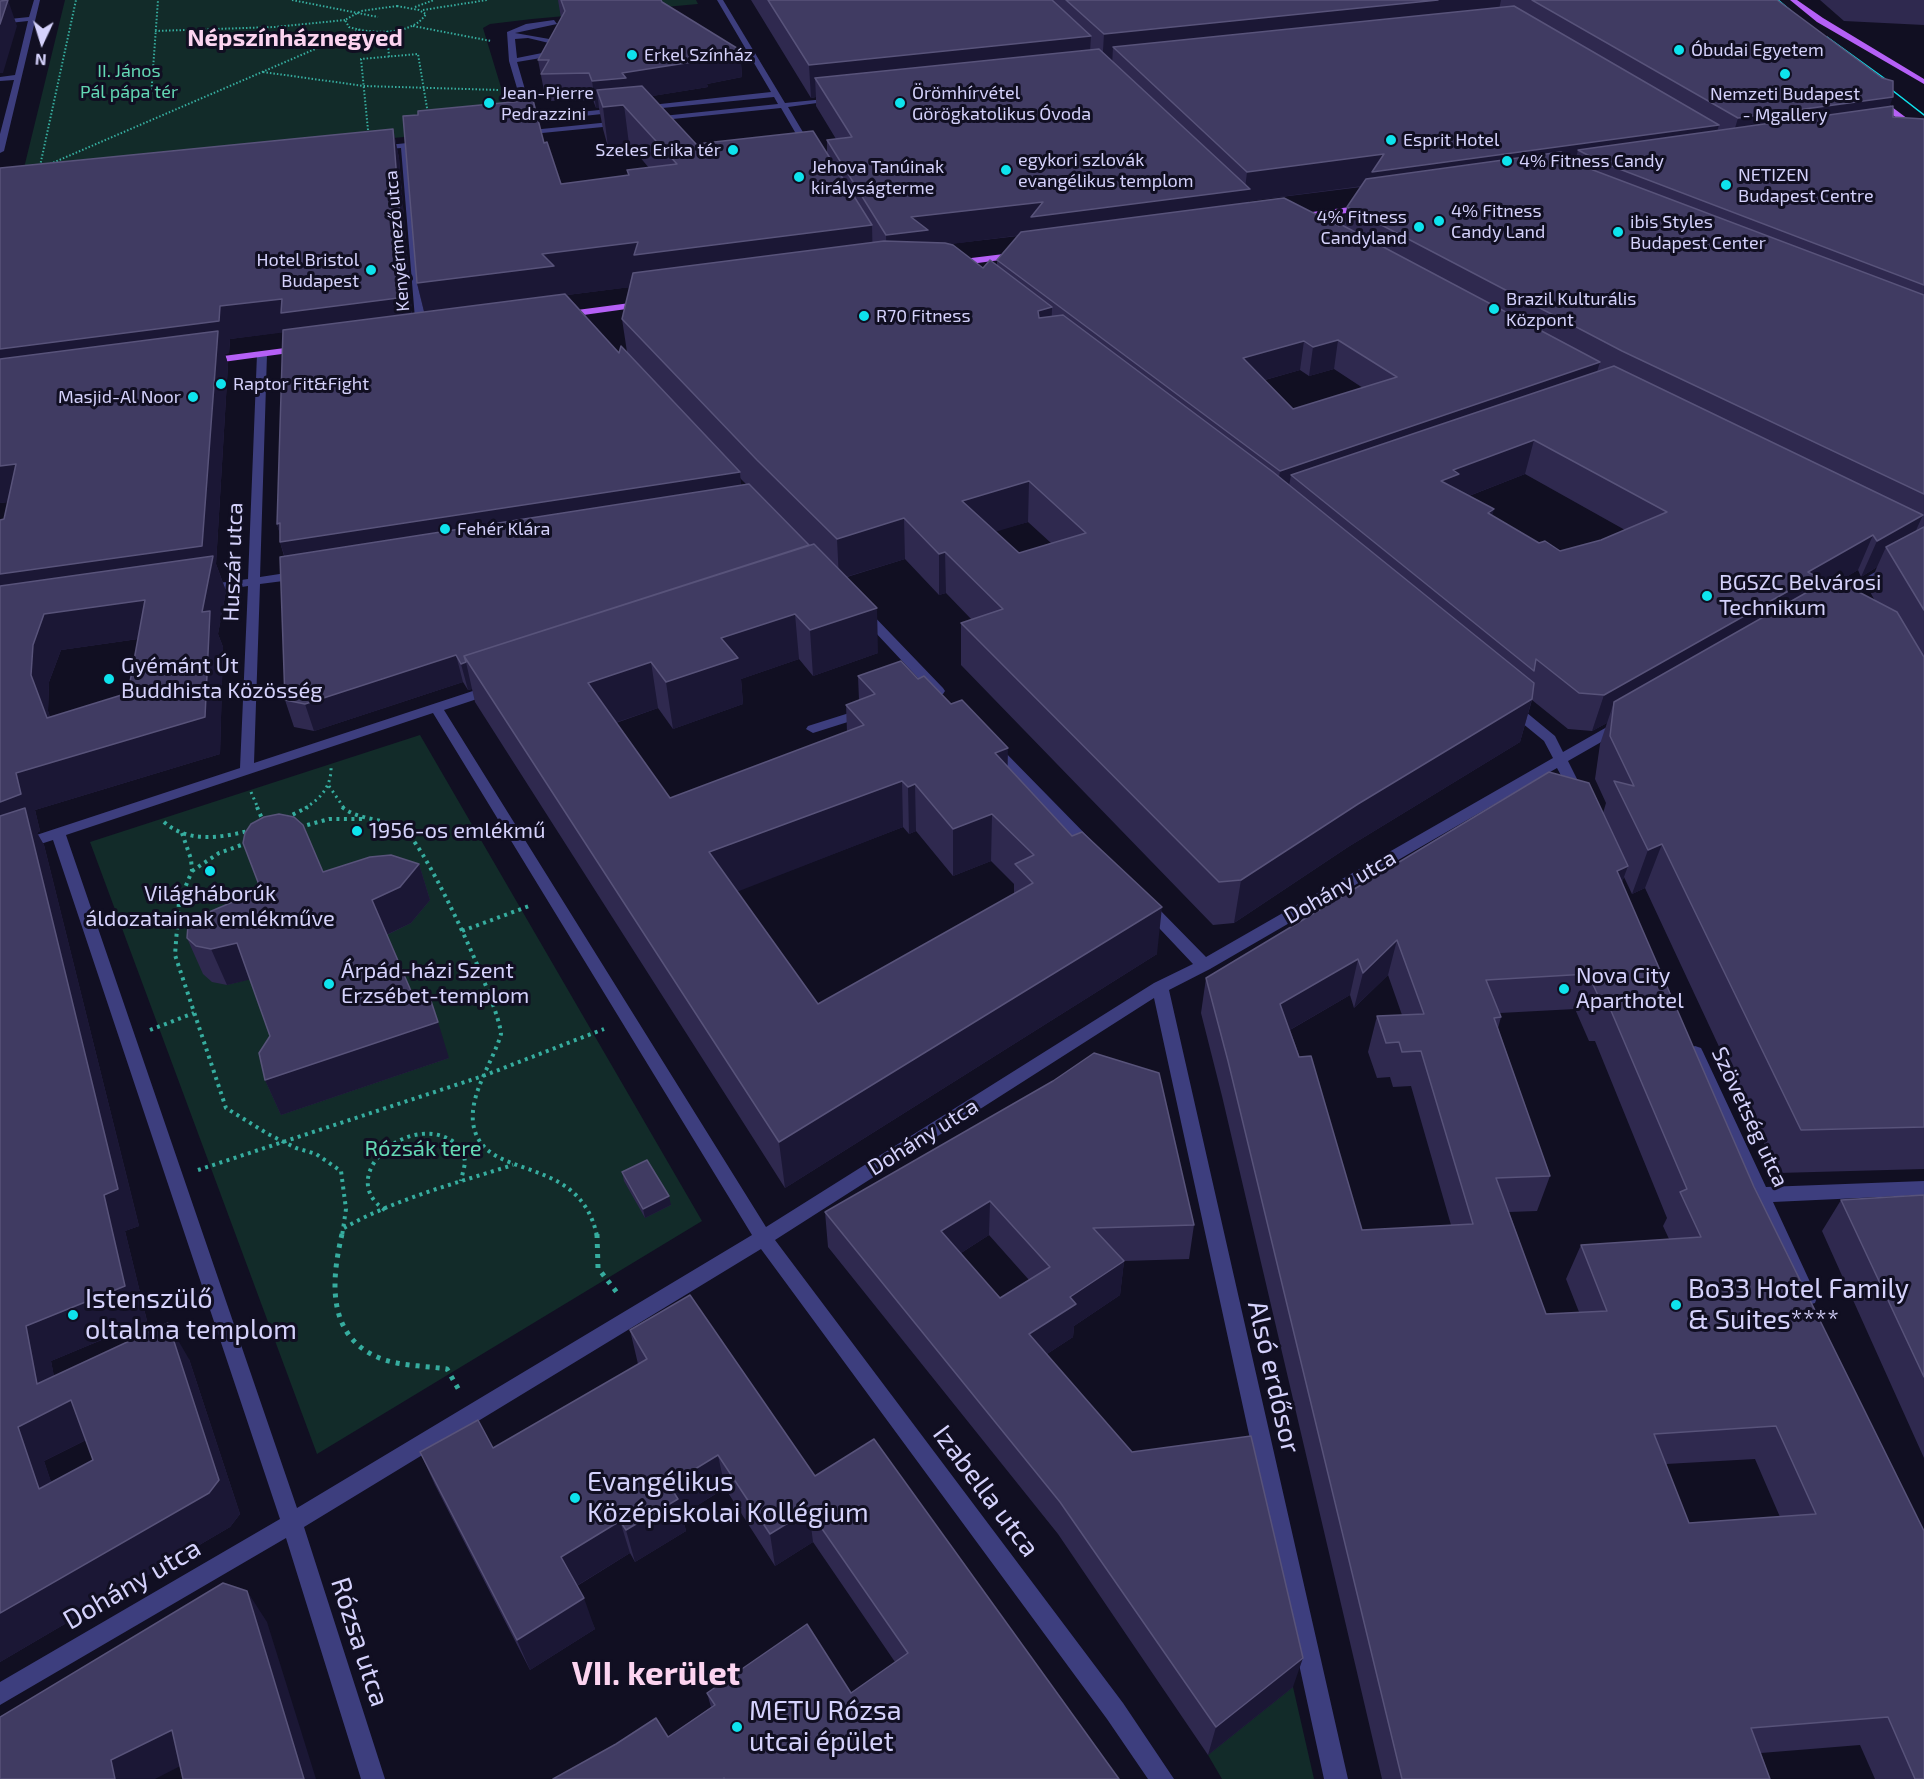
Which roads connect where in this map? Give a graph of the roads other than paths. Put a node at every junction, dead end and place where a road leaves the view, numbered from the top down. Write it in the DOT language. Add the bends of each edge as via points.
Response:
graph roads {
  1 [pos="37,0"];
  2 [pos="720,0"];
  3 [pos="1793,0"];
  4 [pos="32,19"];
  5 [pos="0,22"];
  6 [pos="554,22"];
  7 [pos="512,40"];
  8 [pos="513,60"];
  9 [pos="18,77"];
  10 [pos="0,79"];
  11 [pos="1924,82"];
  12 [pos="777,94"];
  13 [pos="1870,95"];
  14 [pos="843,99"];
  15 [pos="784,106"];
  16 [pos="530,120"];
  17 [pos="640,121"];
  18 [pos="1924,121"];
  19 [pos="628,122"];
  20 [pos="1914,129"];
  21 [pos="1924,129"];
  22 [pos="1904,130"];
  23 [pos="533,131"];
  24 [pos="510,134"];
  25 [pos="1924,135"];
  26 [pos="440,141"];
  27 [pos="405,145"];
  28 [pos="371,148"];
  29 [pos="0,151"];
  30 [pos="814,159"];
  31 [pos="1378,206"];
  32 [pos="1288,219"];
  33 [pos="1304,228"];
  34 [pos="1035,253"];
  35 [pos="942,265"];
  36 [pos="659,302"];
  37 [pos="556,316"];
  38 [pos="433,332"];
  39 [pos="416,334"];
  40 [pos="310,348"];
  41 [pos="262,354"];
  42 [pos="194,363"];
  43 [pos="1920,548"];
  44 [pos="312,573"];
  45 [pos="253,582"];
  46 [pos="196,590"];
  47 [pos="854,603"];
  48 [pos="1826,604"];
  49 [pos="504,686"];
  50 [pos="1495,693"];
  51 [pos="918,695"];
  52 [pos="436,708"];
  53 [pos="877,708"];
  54 [pos="1633,718"];
  55 [pos="813,729"];
  56 [pos="985,739"];
  57 [pos="1562,760"];
  58 [pos="247,771"];
  59 [pos="1586,814"];
  60 [pos="58,834"];
  61 [pos="0,852"];
  62 [pos="1098,856"];
  63 [pos="1139,898"];
  64 [pos="1204,965"];
  65 [pos="1160,987"];
  66 [pos="1686,1032"];
  67 [pos="1924,1188"];
  68 [pos="1761,1195"];
  69 [pos="763,1238"];
  70 [pos="1816,1314"];
  71 [pos="292,1523"];
  72 [pos="0,1694"];
  73 [pos="373,1779"];
  74 [pos="1162,1779"];
  75 [pos="1336,1779"];
  1 -- 4 [label="street"];
  2 -- 12 [label="street"];
  3 -- 11 [label="main road"];
  4 -- 5 [label="street"];
  4 -- 9 [label="street"];
  6 -- 7 [label="street" via="514,30"];
  7 -- 8 [label="street"];
  7 -- 8 [label="street" via="543,38 553,46 544,55"];
  8 -- 16 [label="street"];
  9 -- 10 [label="street"];
  9 -- 29 [label="street"];
  12 -- 15 [label="street"];
  12 -- 16 [label="street"];
  13 -- 20 [label="main road"];
  14 -- 15 [label="street"];
  15 -- 17 [label="street"];
  15 -- 30 [label="street"];
  16 -- 23 [label="street"];
  18 -- 20 [label="main road"];
  19 -- 23 [label="street"];
  20 -- 21 [label="main road"];
  20 -- 22 [label="main road"];
  20 -- 25 [label="main road"];
  23 -- 24 [label="street"];
  26 -- 27 [label="street"];
  27 -- 28 [label="street"];
  27 -- 39 [label="street, Kenyérmező utca"];
  31 -- 32 [label="main road"];
  32 -- 33 [label="street"];
  34 -- 35 [label="main road"];
  36 -- 37 [label="main road" via="583,317"];
  38 -- 39 [label="main road"];
  40 -- 41 [label="main road"];
  41 -- 42 [label="main road"];
  41 -- 45 [label="street, Huszár utca"];
  43 -- 48 [label="street" via="1853,595"];
  44 -- 45 [label="street"];
  45 -- 46 [label="street"];
  45 -- 58 [label="street, Huszár utca"];
  47 -- 51 [label="street" via="940,693"];
  49 -- 52 [label="street"];
  50 -- 57 [label="street" via="1550,739"];
  52 -- 58 [label="street"];
  52 -- 69 [label="street"];
  53 -- 55 [label="street"];
  54 -- 57 [label="street, Dohány utca"];
  56 -- 62 [label="street"];
  57 -- 59 [label="street"];
  57 -- 64 [label="street, Dohány utca"];
  58 -- 60 [label="street"];
  60 -- 61 [label="street"];
  60 -- 71 [label="street"];
  63 -- 64 [label="street"];
  64 -- 65 [label="street, Dohány utca"];
  65 -- 69 [label="street, Dohány utca"];
  65 -- 75 [label="street, Alsó erdősor"];
  66 -- 68 [label="street, Szövetség utca"];
  67 -- 68 [label="street"];
  68 -- 70 [label="street, Szövetség utca"];
  69 -- 71 [label="street"];
  69 -- 74 [label="street, Izabella utca"];
  71 -- 72 [label="street, Dohány utca"];
  71 -- 73 [label="street, Rózsa utca"];
}
